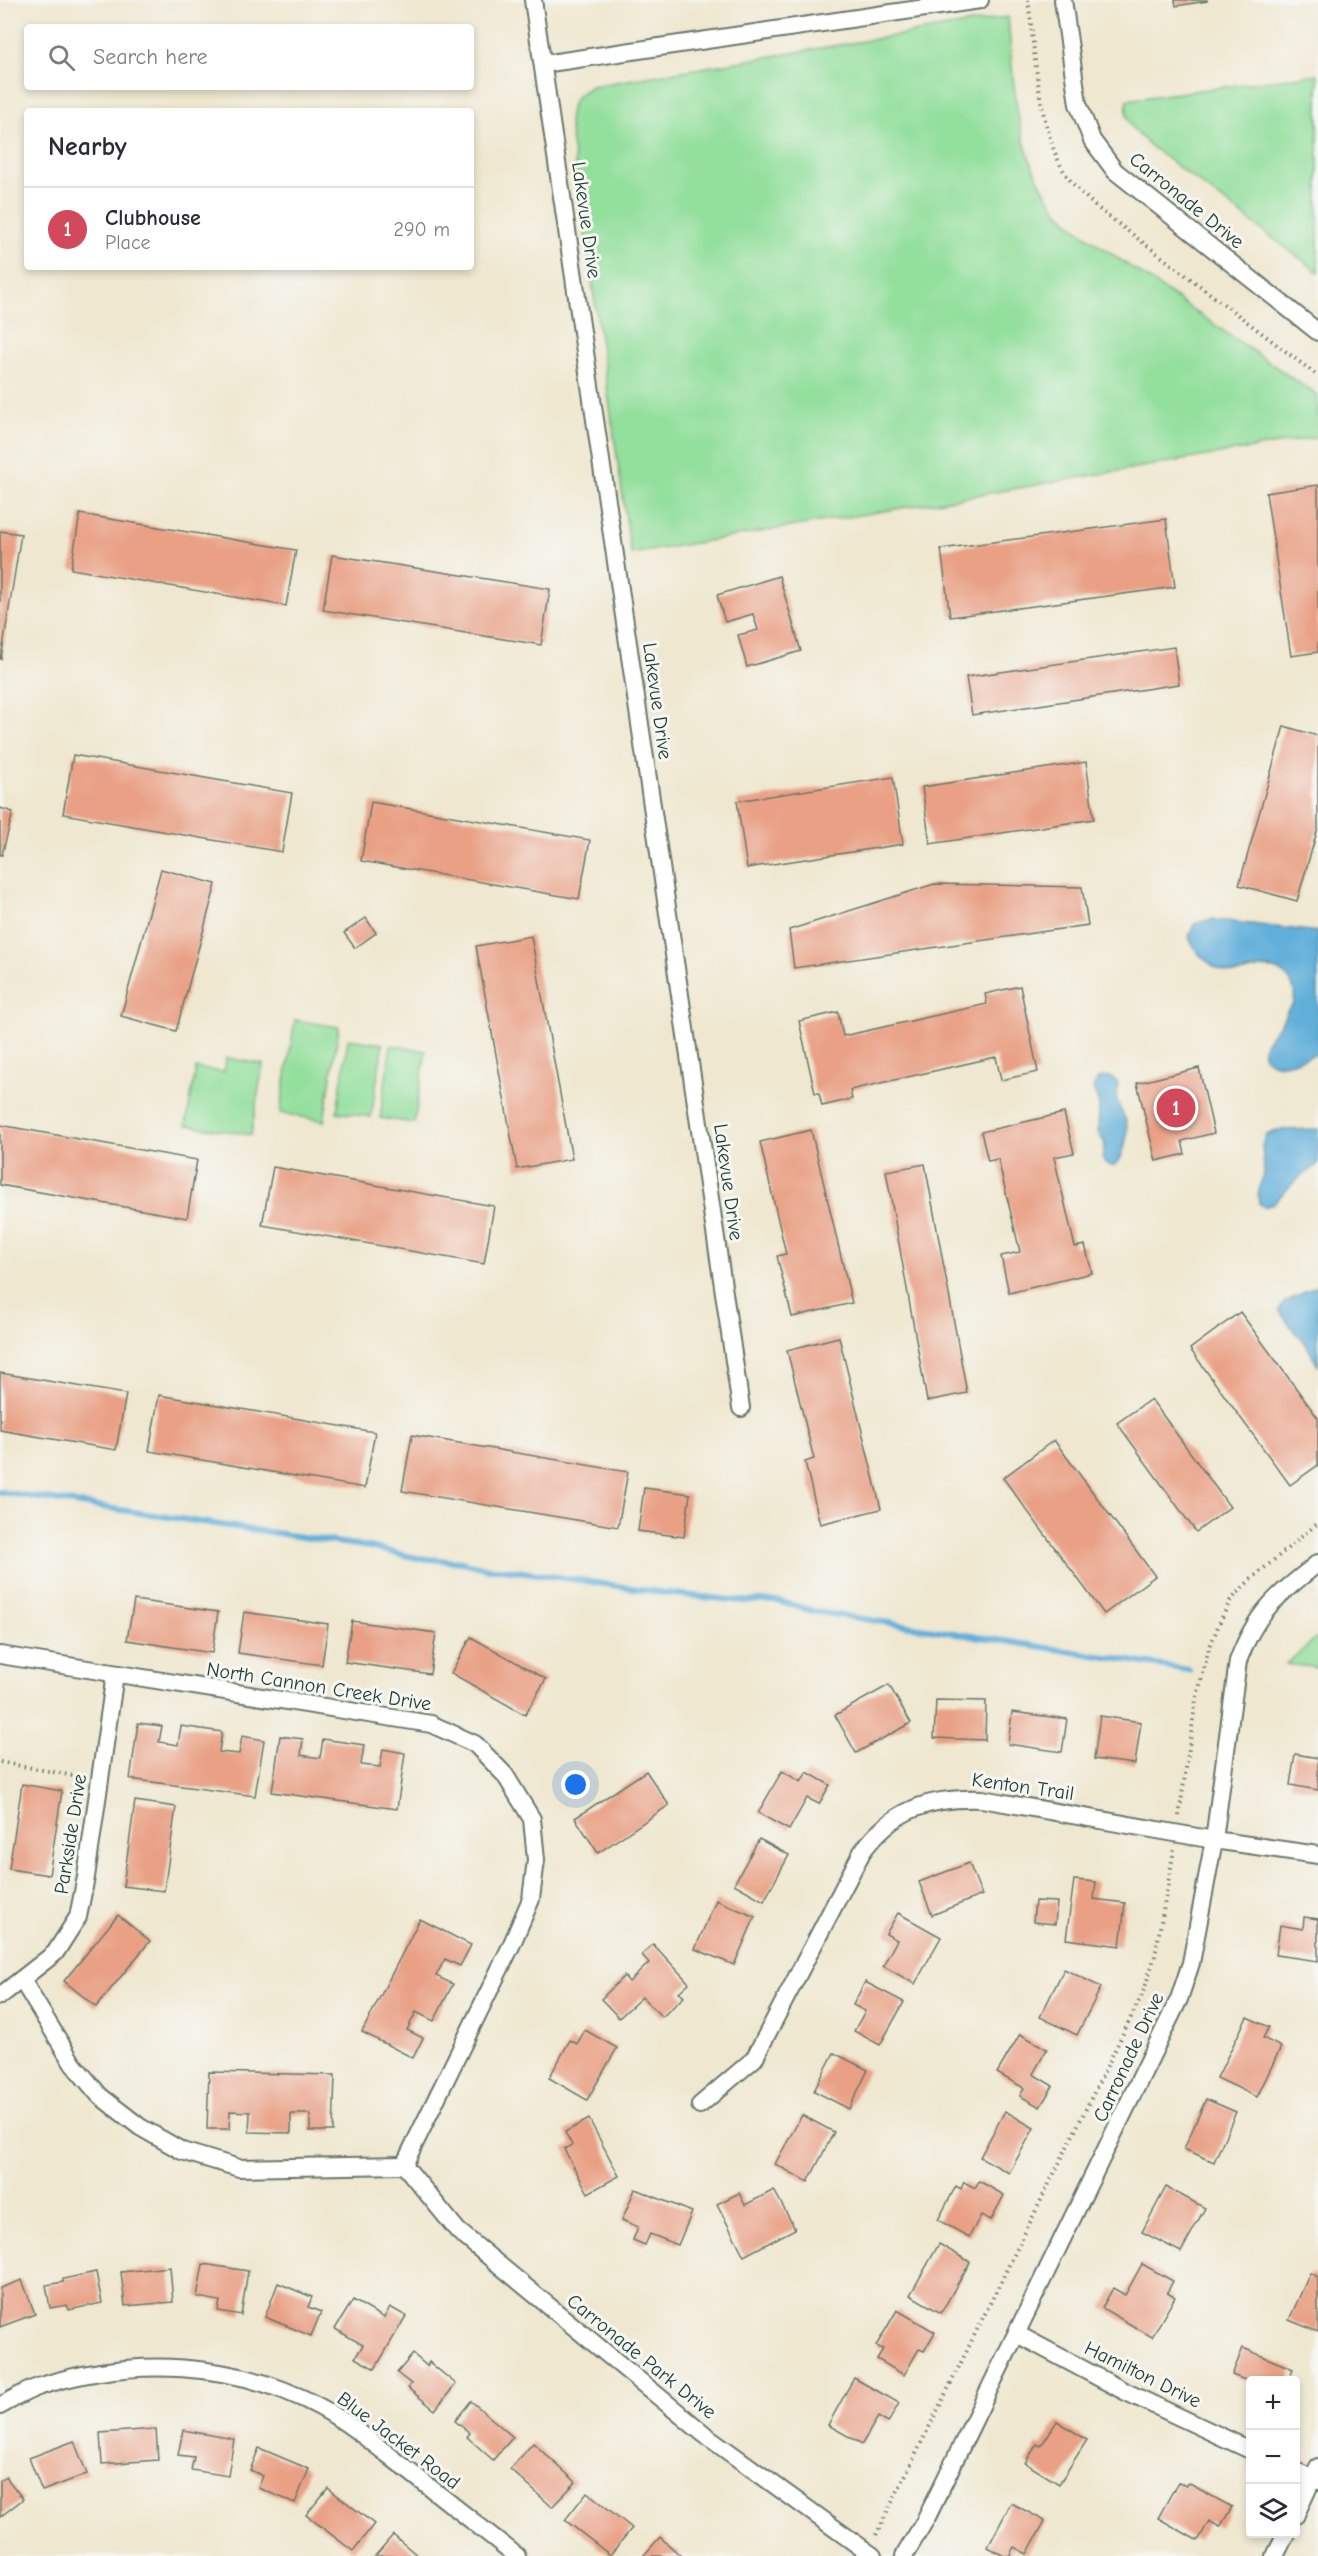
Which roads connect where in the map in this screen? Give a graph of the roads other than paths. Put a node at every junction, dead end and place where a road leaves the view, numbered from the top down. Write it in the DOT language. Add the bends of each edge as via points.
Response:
graph roads {
  1 [pos="533,0"];
  2 [pos="980,0"];
  3 [pos="1063,0"];
  4 [pos="543,64"];
  5 [pos="1318,332"];
  6 [pos="741,1408"];
  7 [pos="1318,1563"];
  8 [pos="0,1655"];
  9 [pos="115,1674"];
  10 [pos="1214,1840"];
  11 [pos="1318,1855"];
  12 [pos="22,1980"];
  13 [pos="0,1996"];
  14 [pos="700,2105"];
  15 [pos="404,2165"];
  16 [pos="1017,2334"];
  17 [pos="0,2406"];
  18 [pos="1246,2448"];
  19 [pos="1300,2472"];
  20 [pos="1316,2476"];
  21 [pos="1300,2506"];
  22 [pos="1284,2538"];
  23 [pos="871,2555"];
  24 [pos="517,2556"];
  25 [pos="904,2556"];
  26 [pos="1275,2556"];
  1 -- 4 [label="street, Lakevue Drive"];
  2 -- 4 [label="street"];
  3 -- 5 [label="street, Carronade Drive" via="1078,104 1092,140 1115,171"];
  4 -- 6 [label="street, Lakevue Drive"];
  7 -- 10 [label="street, Carronade Drive" via="1262,1612 1246,1637 1240,1653"];
  8 -- 9 [label="street, North Cannon Creek Drive"];
  9 -- 12 [label="street, Parkside Drive" via="78,1917 55,1953"];
  9 -- 15 [label="street, North Cannon Creek Drive" via="431,1724 475,1744 505,1775 532,1819 536,1860 531,1899 512,1946"];
  10 -- 11 [label="street, Kenton Trail"];
  10 -- 14 [label="street, Kenton Trail" via="982,1799 945,1799 916,1807 885,1826 862,1852 754,2059"];
  10 -- 16 [label="street, Carronade Drive" via="1191,1963 1179,1999"];
  12 -- 13 [label="street, Parkside Drive"];
  12 -- 15 [label="street" via="73,2064 100,2096 140,2127 182,2151 238,2168"];
  15 -- 23 [label="street, Carronade Park Drive" via="458,2231 704,2434"];
  16 -- 18 [label="street, Hamilton Drive" via="1124,2391"];
  16 -- 25 [label="street, Carronade Drive"];
  17 -- 24 [label="street, Blue Jacket Road" via="39,2386 104,2371 157,2367 212,2370 263,2383 320,2407 358,2431"];
  19 -- 20 [label="street"];
  20 -- 21 [label="street"];
  22 -- 26 [label="street"];
}
